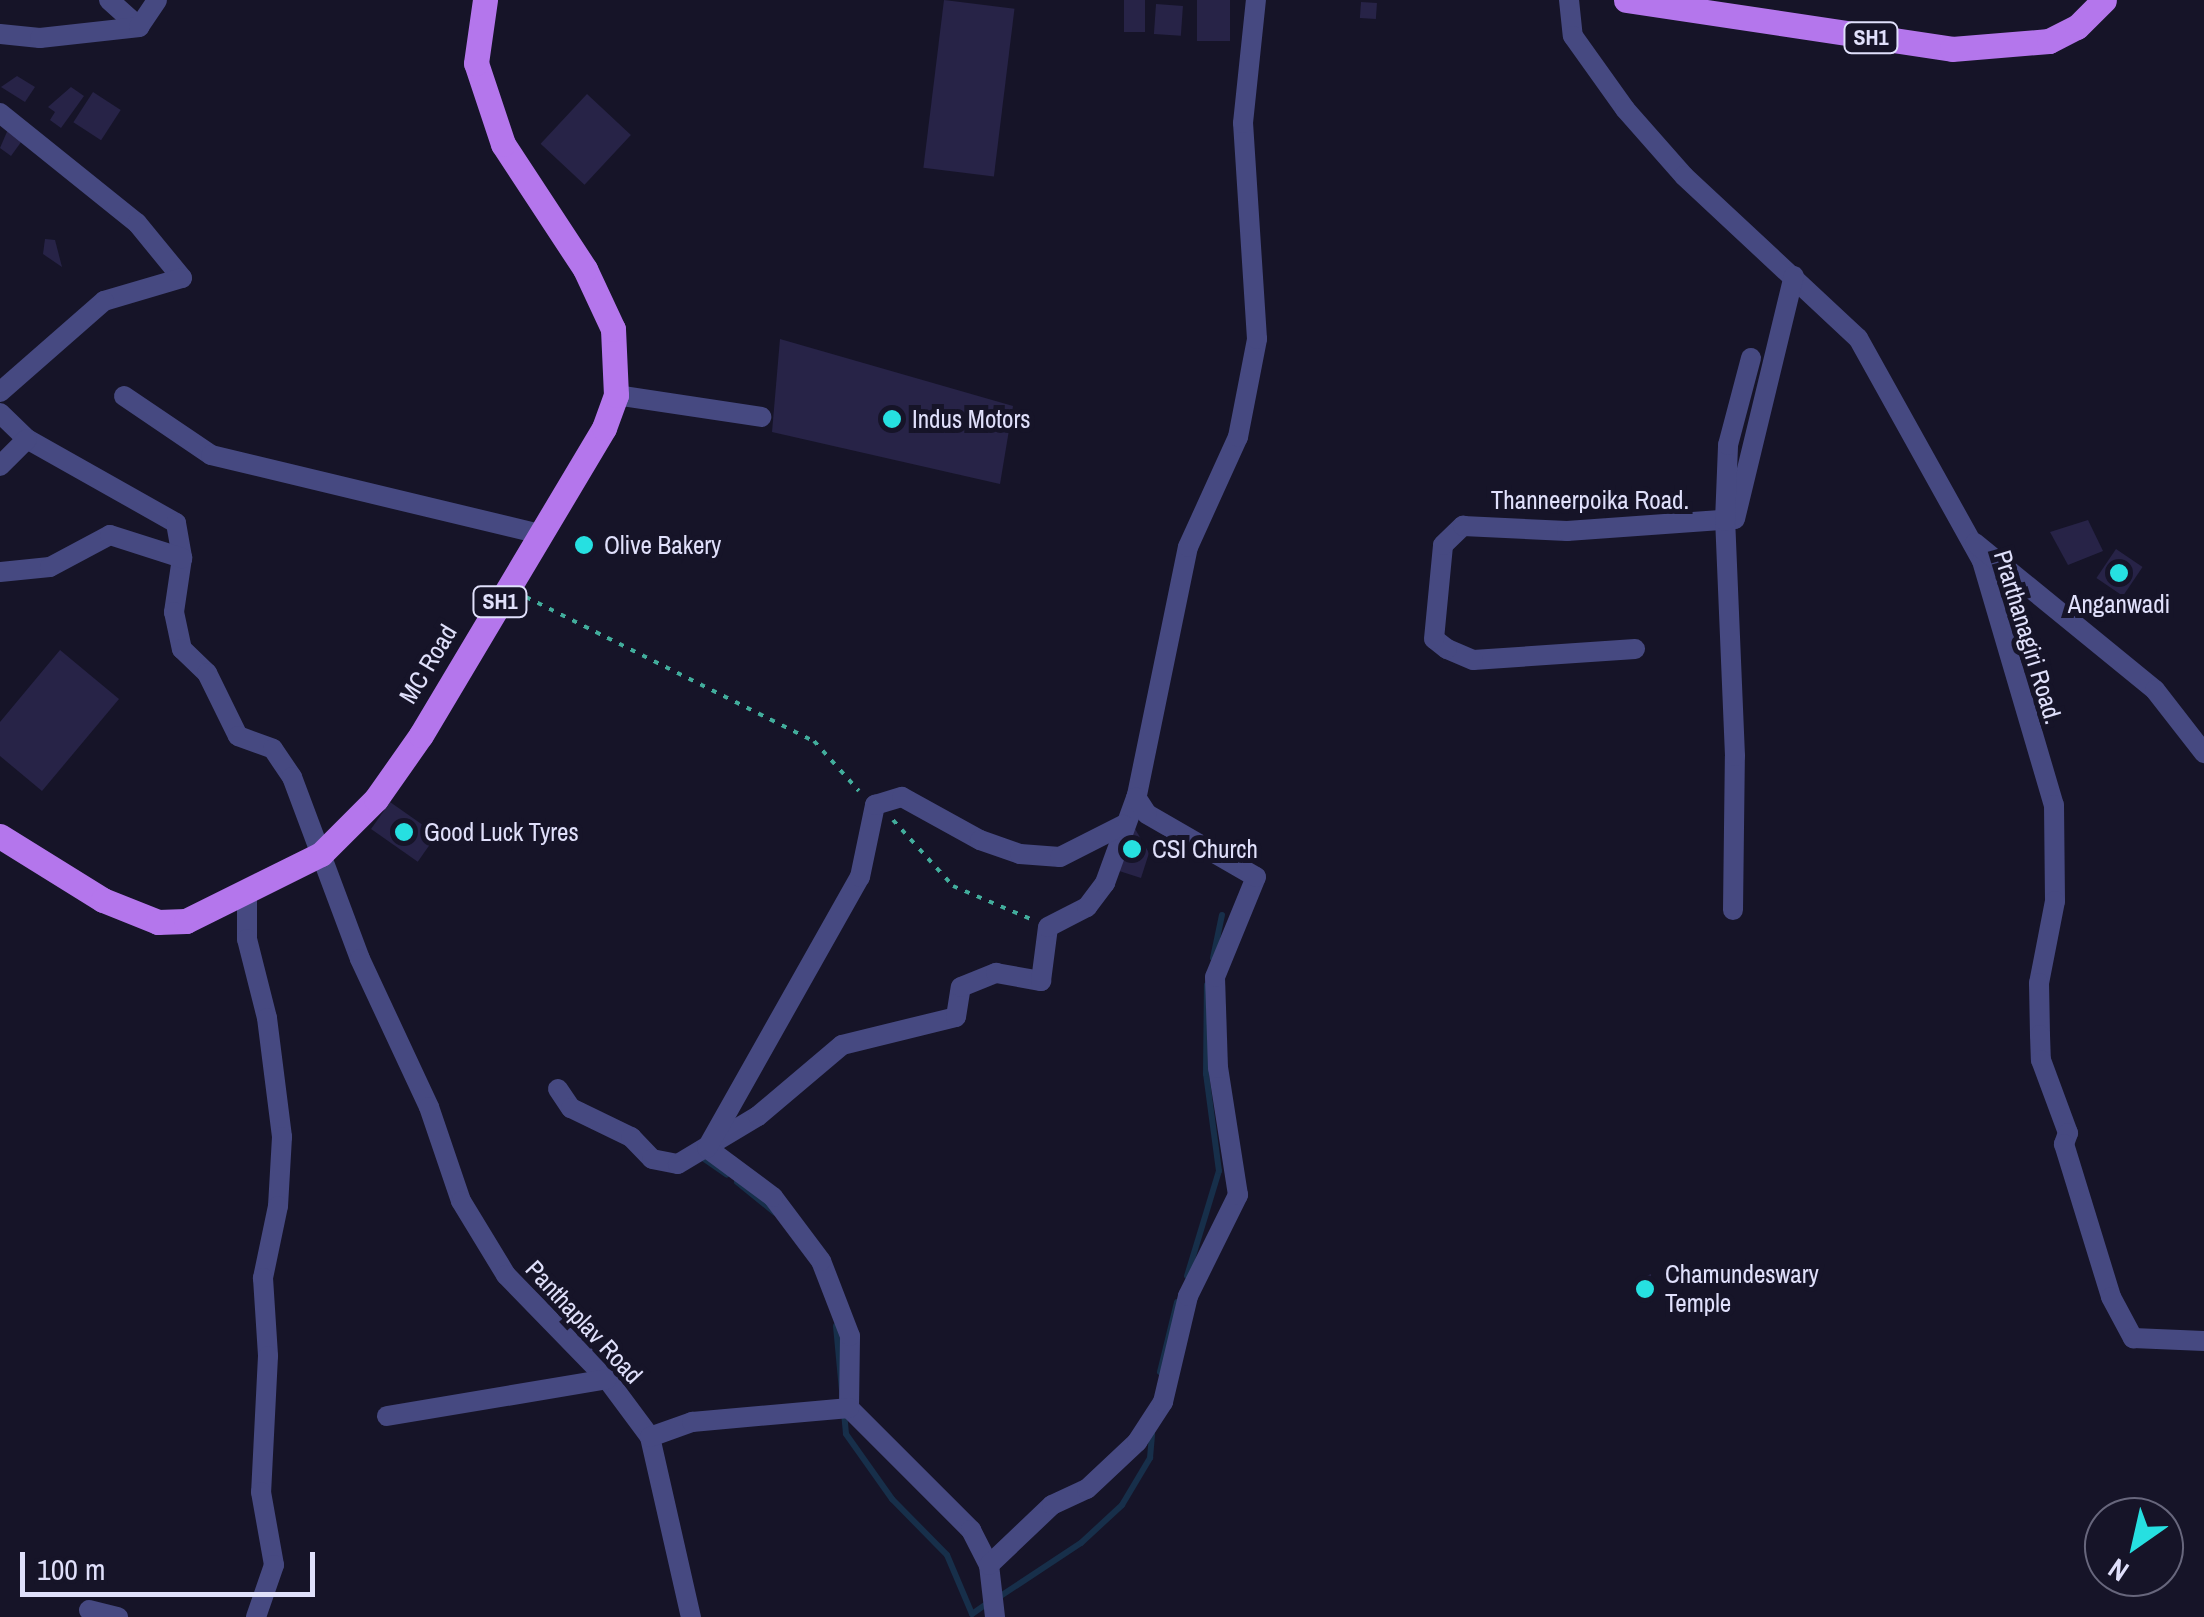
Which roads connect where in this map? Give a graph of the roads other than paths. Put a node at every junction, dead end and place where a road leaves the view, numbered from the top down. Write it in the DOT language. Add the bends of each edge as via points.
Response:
graph roads {
  1 [pos="109,0"];
  2 [pos="157,0"];
  3 [pos="485,0"];
  4 [pos="1256,0"];
  5 [pos="1569,0"];
  6 [pos="1626,0"];
  7 [pos="2104,0"];
  8 [pos="139,27"];
  9 [pos="0,34"];
  10 [pos="0,114"];
  11 [pos="1794,276"];
  12 [pos="1752,358"];
  13 [pos="0,392"];
  14 [pos="124,396"];
  15 [pos="616,396"];
  16 [pos="0,412"];
  17 [pos="761,417"];
  18 [pos="27,440"];
  19 [pos="0,466"];
  20 [pos="1725,522"];
  21 [pos="540,534"];
  22 [pos="1970,539"];
  23 [pos="182,558"];
  24 [pos="0,572"];
  25 [pos="1634,648"];
  26 [pos="2204,754"];
  27 [pos="1136,798"];
  28 [pos="1123,825"];
  29 [pos="0,836"];
  30 [pos="320,854"];
  31 [pos="247,893"];
  32 [pos="1732,910"];
  33 [pos="558,1089"];
  34 [pos="707,1148"];
  35 [pos="2204,1341"];
  36 [pos="606,1379"];
  37 [pos="848,1408"];
  38 [pos="387,1416"];
  39 [pos="650,1438"];
  40 [pos="988,1565"];
  41 [pos="89,1610"];
  42 [pos="118,1617"];
  43 [pos="256,1617"];
  44 [pos="691,1617"];
  45 [pos="995,1617"];
  1 -- 8 [label="street"];
  2 -- 8 [label="street"];
  3 -- 15 [label="main road" via="476,63 487,101 504,144 604,303 613,329"];
  4 -- 27 [label="street" via="1243,123 1258,339 1238,436 1178,584"];
  5 -- 11 [label="street, Prarthanagiri Road." via="1573,36 1625,109 1684,176"];
  6 -- 7 [label="main road, SH1" via="1952,50 2049,40 2076,27"];
  8 -- 9 [label="street" via="40,38"];
  10 -- 13 [label="street" via="137,223 182,278 104,301"];
  11 -- 20 [label="street, Thanneerpoika Road." via="1741,510"];
  11 -- 22 [label="street, Prarthanagiri Road." via="1858,338"];
  12 -- 20 [label="street" via="1728,445"];
  14 -- 21 [label="street" via="211,455"];
  15 -- 17 [label="street"];
  15 -- 21 [label="main road, MC Road / SH1"];
  16 -- 18 [label="street"];
  18 -- 19 [label="street"];
  18 -- 23 [label="street" via="176,523"];
  20 -- 25 [label="street, Thanneerpoika Road." via="1568,531 1463,526 1443,545 1434,639 1447,649 1473,660"];
  20 -- 32 [label="street" via="1735,756"];
  21 -- 30 [label="main road, MC Road / SH1" via="376,799"];
  22 -- 26 [label="street" via="2155,690"];
  22 -- 35 [label="street, Prarthanagiri Road." via="2004,629 2054,805 2055,901 2039,983 2040,1048 2068,1132 2064,1144 2111,1297 2133,1338"];
  23 -- 24 [label="street" via="110,535 50,567"];
  23 -- 30 [label="street, Panthaplav Road" via="174,612 182,649 207,672 238,736 274,749"];
  27 -- 28 [label="street"];
  27 -- 40 [label="street" via="1147,814 1256,877 1215,978 1218,1068 1238,1195 1188,1296 1163,1402 1137,1442 1087,1489 1052,1505"];
  28 -- 34 [label="street" via="1104,884 1087,907 1048,927 1041,981 996,973 961,987 956,1017 842,1045 758,1116"];
  28 -- 34 [label="street" via="1060,857 1020,854 902,797 875,805 860,877"];
  29 -- 31 [label="main road, MC Road / SH1" via="103,900 158,922 186,921"];
  30 -- 31 [label="main road, MC Road / SH1"];
  30 -- 36 [label="street, Panthaplav Road" via="429,1106 460,1201 506,1275"];
  31 -- 43 [label="street" via="247,939 267,1018 282,1136 278,1206 262,1278 268,1356 261,1492 274,1565"];
  33 -- 34 [label="street" via="570,1108 631,1137 652,1159 678,1164"];
  34 -- 37 [label="street" via="773,1197 821,1260 850,1336"];
  36 -- 38 [label="street"];
  36 -- 39 [label="street, Panthaplav Road"];
  37 -- 39 [label="street" via="692,1422"];
  37 -- 40 [label="street" via="970,1530"];
  39 -- 44 [label="street"];
  40 -- 45 [label="street"];
  41 -- 42 [label="street"];
}
